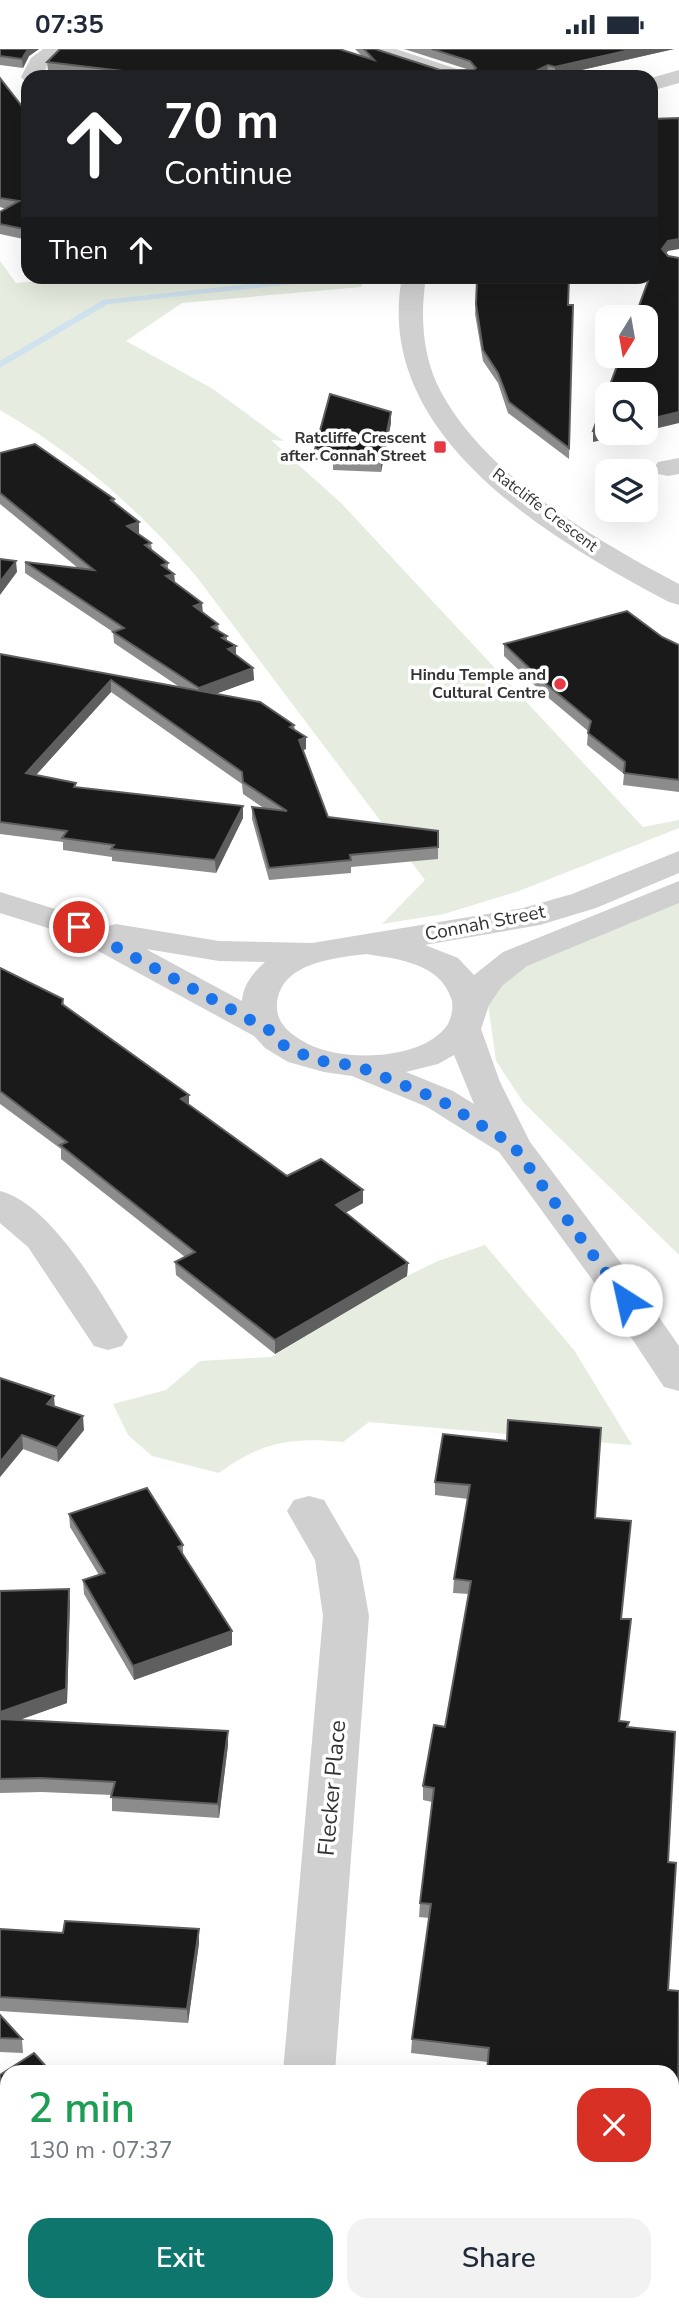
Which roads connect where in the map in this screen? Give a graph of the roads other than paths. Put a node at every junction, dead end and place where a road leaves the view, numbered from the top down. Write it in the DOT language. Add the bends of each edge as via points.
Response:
graph roads {
  1 [pos="57,49"];
  2 [pos="375,49"];
  3 [pos="35,70"];
  4 [pos="440,70"];
  5 [pos="679,76"];
  6 [pos="658,83"];
  7 [pos="412,284"];
  8 [pos="679,596"];
  9 [pos="679,861"];
  10 [pos="679,891"];
  11 [pos="0,902"];
  12 [pos="79,927"];
  13 [pos="366,944"];
  14 [pos="310,954"];
  15 [pos="467,1017"];
  16 [pos="269,1030"];
  17 [pos="357,1066"];
  18 [pos="512,1144"];
  19 [pos="0,1203"];
  20 [pos="108,1337"];
  21 [pos="679,1377"];
  22 [pos="309,1511"];
  23 [pos="310,2065"];
  1 -- 3 [label="street" via="38,62"];
  2 -- 4 [label="street"];
  5 -- 6 [label="street"];
  7 -- 8 [label="street, Ratcliffe Crescent" via="411,328 425,387 461,442 515,492 575,535"];
  9 -- 13 [label="street, Connah Street" via="584,901 528,918"];
  10 -- 15 [label="street, Connah Street" via="515,959 489,979"];
  11 -- 12 [label="street"];
  12 -- 14 [label="street" via="219,951"];
  12 -- 16 [label="street"];
  13 -- 14 [label="street"];
  13 -- 15 [label="street" via="404,949 438,961 462,981"];
  14 -- 16 [label="street" via="269,977 258,999 261,1021"];
  15 -- 17 [label="street" via="438,1050 401,1063"];
  15 -- 18 [label="street" via="482,1082"];
  16 -- 17 [label="street" via="281,1044 315,1060"];
  17 -- 18 [label="street" via="440,1100"];
  18 -- 21 [label="street"];
  19 -- 20 [label="street" via="42,1238"];
  22 -- 23 [label="street, Flecker Place" via="337,1560 346,1616"];
}
